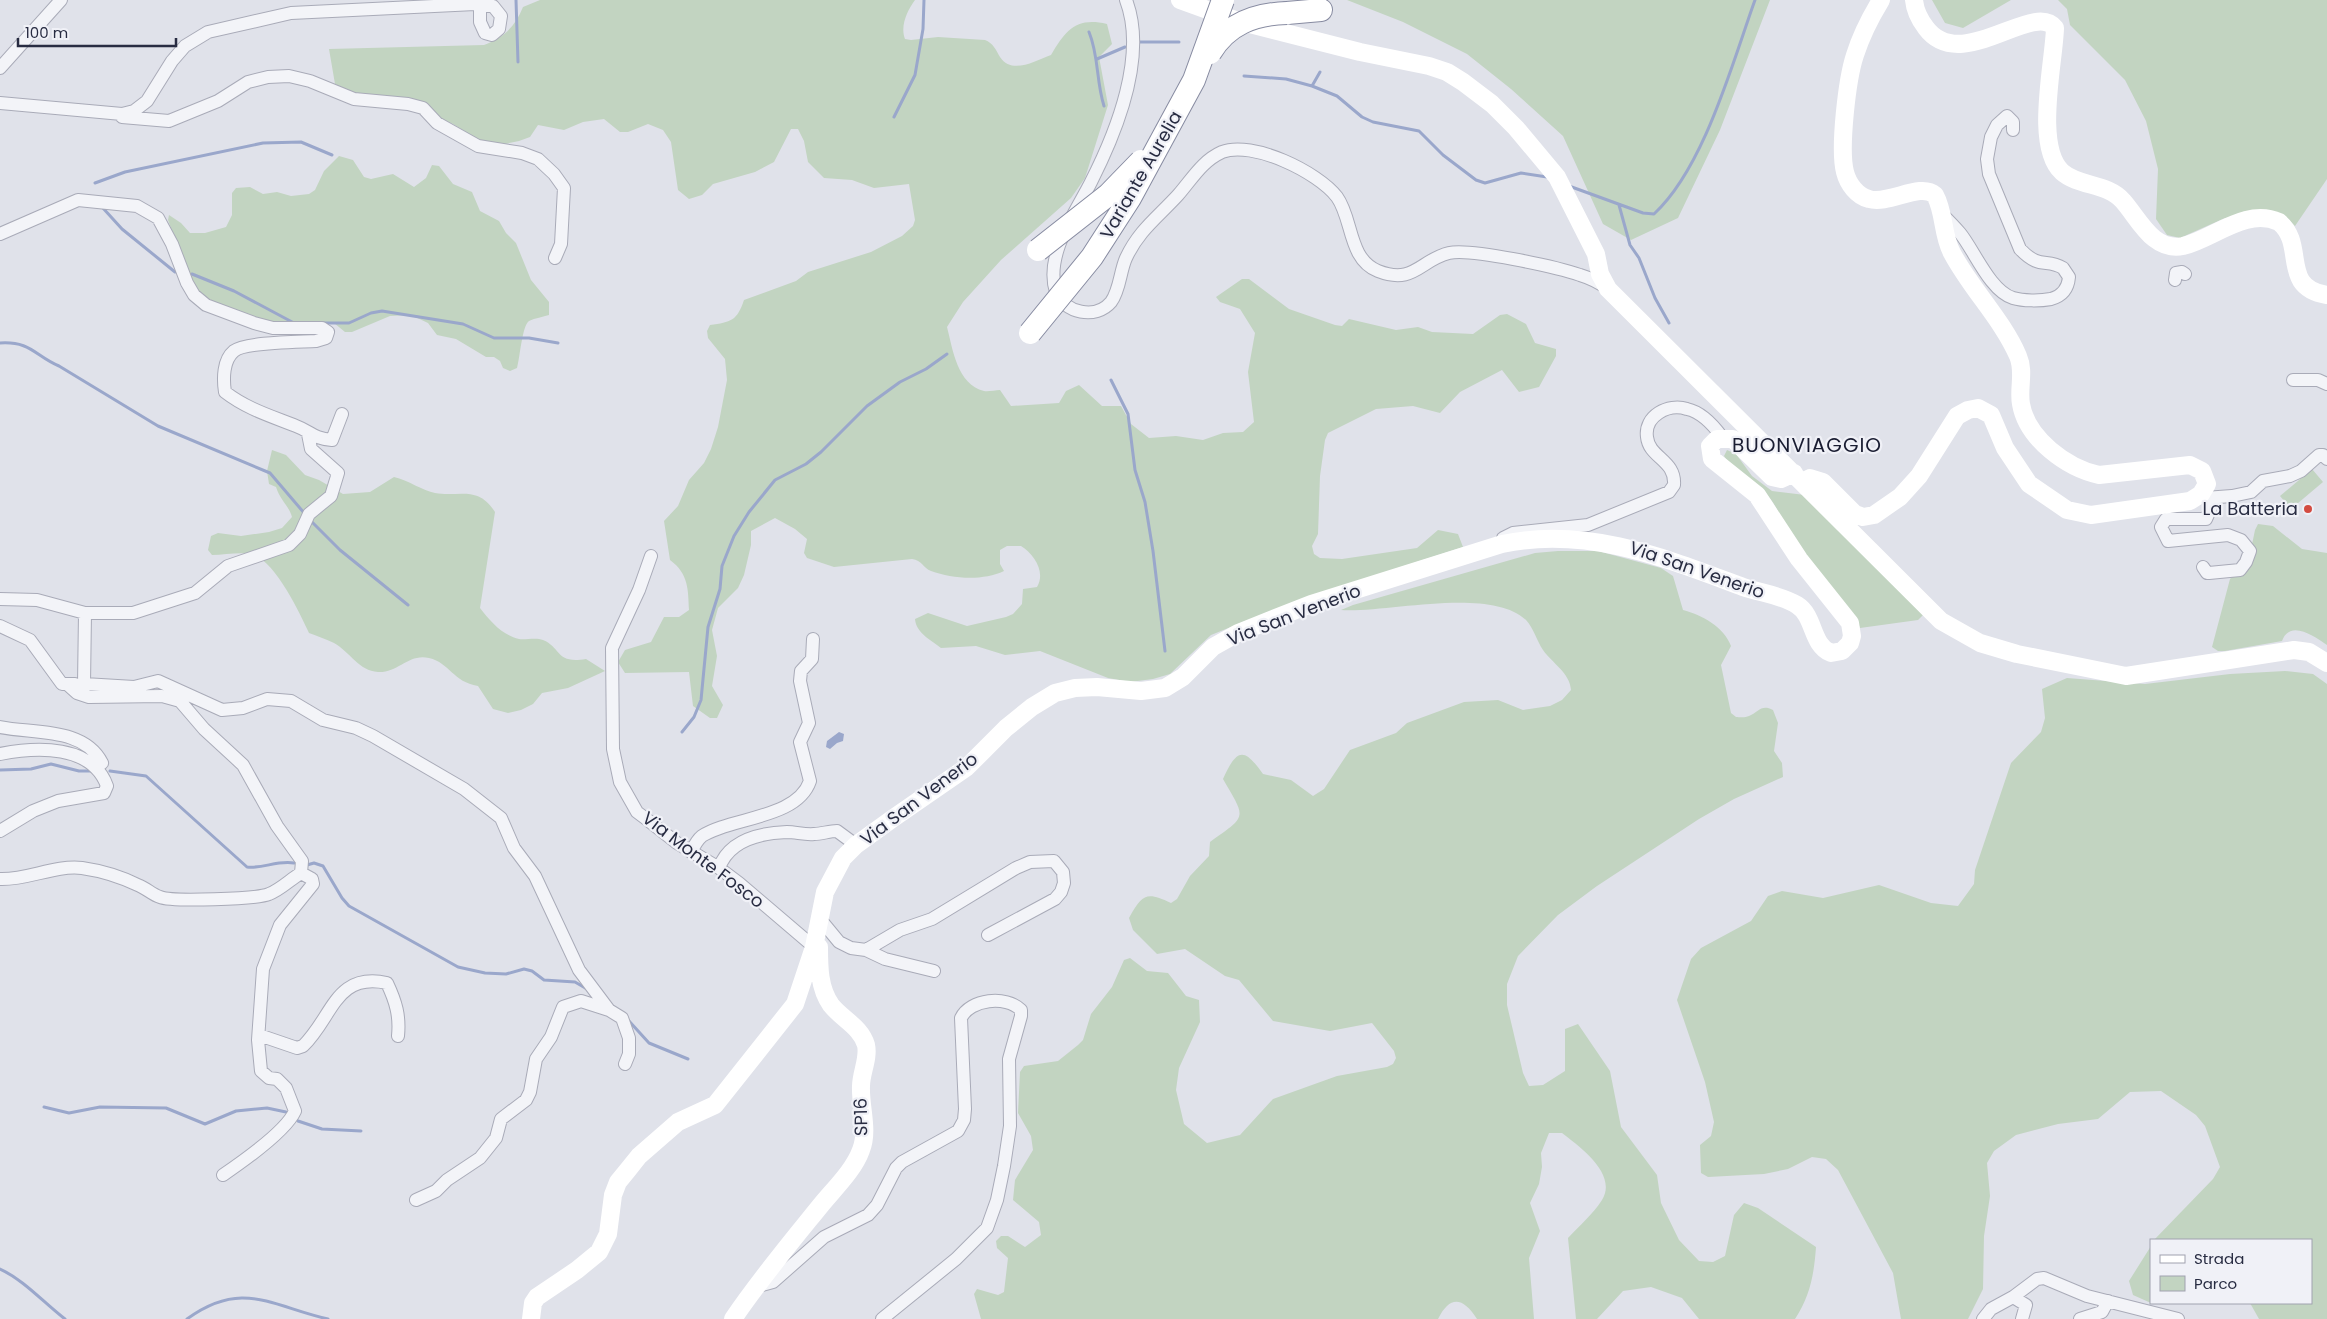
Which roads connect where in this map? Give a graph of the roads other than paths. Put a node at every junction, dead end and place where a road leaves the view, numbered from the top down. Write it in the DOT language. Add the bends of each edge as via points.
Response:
graph roads {
  1 [pos="61,0"];
  2 [pos="1126,0"];
  3 [pos="1180,0"];
  4 [pos="1213,0"];
  5 [pos="1223,0"];
  6 [pos="1881,0"];
  7 [pos="1914,0"];
  8 [pos="480,4"];
  9 [pos="1314,5"];
  10 [pos="1293,6"];
  11 [pos="0,68"];
  12 [pos="1194,80"];
  13 [pos="0,103"];
  14 [pos="110,115"];
  15 [pos="1171,123"];
  16 [pos="2013,130"];
  17 [pos="1942,213"];
  18 [pos="0,234"];
  19 [pos="1032,254"];
  20 [pos="554,258"];
  21 [pos="1608,289"];
  22 [pos="2327,296"];
  23 [pos="1030,333"];
  24 [pos="2293,380"];
  25 [pos="2327,384"];
  26 [pos="342,414"];
  27 [pos="308,434"];
  28 [pos="1722,438"];
  29 [pos="2327,459"];
  30 [pos="1798,478"];
  31 [pos="2204,498"];
  32 [pos="1502,544"];
  33 [pos="650,556"];
  34 [pos="2203,567"];
  35 [pos="0,599"];
  36 [pos="85,613"];
  37 [pos="0,626"];
  38 [pos="813,639"];
  39 [pos="2327,663"];
  40 [pos="67,684"];
  41 [pos="84,684"];
  42 [pos="0,727"];
  43 [pos="0,754"];
  44 [pos="97,767"];
  45 [pos="0,831"];
  46 [pos="856,845"];
  47 [pos="691,852"];
  48 [pos="719,868"];
  49 [pos="301,873"];
  50 [pos="0,878"];
  51 [pos="820,919"];
  52 [pos="988,935"];
  53 [pos="814,947"];
  54 [pos="866,950"];
  55 [pos="934,971"];
  56 [pos="609,1010"];
  57 [pos="259,1035"];
  58 [pos="398,1036"];
  59 [pos="625,1064"];
  60 [pos="223,1175"];
  61 [pos="416,1200"];
  62 [pos="755,1286"];
  63 [pos="2013,1297"];
  64 [pos="2108,1301"];
  65 [pos="531,1319"];
  66 [pos="733,1319"];
  67 [pos="882,1319"];
  68 [pos="1983,1319"];
  69 [pos="2022,1319"];
  70 [pos="2080,1319"];
  71 [pos="2178,1319"];
  1 -- 11 [label="street"];
  2 -- 21 [label="street" via="1134,40 1130,82 1102,160 1068,221 1054,264 1057,294 1066,306 1084,313 1106,306 1114,295 1125,261 1147,224 1203,165 1223,152 1242,149 1281,160 1330,189 1346,217 1356,250 1375,270 1409,274 1450,252 1472,252 1581,275"];
  3 -- 21 [label="street, bridge" via="1238,20 1360,52 1429,66 1464,82 1516,128 1557,177 1596,254 1600,274"];
  4 -- 12 [label="highway, bridge"];
  5 -- 12 [label="highway, Variante Aurelia, bridge"];
  6 -- 17 [label="street" via="1864,30 1851,71 1846,103 1845,172 1851,186 1866,199 1879,201 1929,191 1935,195"];
  7 -- 22 [label="street" via="1917,14 1927,31 1943,39 1978,32 2012,11 2030,7 2044,9 2055,28 2047,129 2052,154 2061,171 2118,195 2154,239 2174,246 2191,243 2241,222 2262,219 2279,222 2291,240 2301,282 2310,290"];
  8 -- 14 [label="street" via="292,13 208,32 185,46 147,101 134,111"];
  9 -- 10 [label="highway"];
  10 -- 12 [label="highway, bridge" via="1252,17 1226,32"];
  12 -- 15 [label="highway, Variante Aurelia, bridge"];
  13 -- 14 [label="street"];
  14 -- 20 [label="street" via="170,121 218,101 248,82 289,76 354,99 423,108 436,123 478,146 522,153 538,159 554,174 564,188 561,244"];
  15 -- 19 [label="highway, bridge" via="1108,196"];
  15 -- 23 [label="highway, Variante Aurelia, bridge" via="1130,198 1092,257"];
  16 -- 17 [label="street" via="2013,122 2007,116 1997,125 1987,159 1989,174 2020,249 2039,264 2063,268 2069,277 2066,289 2052,299 2012,298 1996,285 1961,234"];
  17 -- 31 [label="street" via="1950,251 2018,357 2021,406 2040,438 2061,460 2099,475 2194,466 2207,480"];
  18 -- 27 [label="street" via="78,200 122,203 149,211 158,218 194,295 206,305 273,328 322,328 327,331 326,338 316,341 236,349 230,355 223,379 225,392 235,399 254,411 299,427"];
  21 -- 30 [label="street"];
  24 -- 25 [label="street" via="2318,380"];
  26 -- 27 [label="street" via="332,440"];
  27 -- 36 [label="street" via="311,449 338,473 331,496 309,514 300,534 289,545 228,566 195,593 133,613"];
  28 -- 30 [label="street" via="1733,439 1772,477"];
  28 -- 32 [label="street" via="1715,428 1691,410 1661,411 1652,418 1646,436 1648,443 1673,472 1674,485 1669,492 1588,525 1512,533 1503,538"];
  28 -- 32 [label="street, Via San Venerio" via="1710,446 1712,459 1757,495 1799,559 1850,623 1852,636 1842,651 1831,653 1821,646 1807,615 1789,600 1748,589 1637,549 1597,541 1548,540"];
  29 -- 31 [label="street" via="2319,455 2301,471 2263,482 2251,492"];
  30 -- 31 [label="street" via="1823,482 1855,514 1863,517 1874,515 1900,497 1919,476 1958,416 1978,408 1991,415 2005,448 2029,484 2067,510 2091,515"];
  30 -- 39 [label="street" via="1940,621 1980,643 2017,654 2126,676 2294,650 2309,652"];
  31 -- 34 [label="street" via="2211,508 2206,519 2166,519 2160,527 2168,541 2228,535 2242,540 2250,551 2240,570 2209,573"];
  32 -- 46 [label="street, Via San Venerio" via="1311,604 1232,636 1165,688 1141,691 1087,687 1055,693 1006,728 967,767"];
  33 -- 47 [label="street, Via Monte Fosco" via="639,590 612,648 612,749 620,782 637,812"];
  35 -- 36 [label="street" via="37,600"];
  36 -- 41 [label="street"];
  37 -- 40 [label="street" via="30,640 62,684"];
  38 -- 47 [label="street" via="812,658 801,671 800,681 809,723 800,742 809,786 788,804 702,836"];
  40 -- 41 [label="street"];
  40 -- 49 [label="street" via="77,693 89,697 162,696 180,701 204,729 243,765 277,826 302,861"];
  41 -- 56 [label="street" via="134,687 158,681 222,710 243,708 267,699 291,701 323,720 373,736 464,789 501,818 514,848 536,876 579,970"];
  42 -- 44 [label="street" via="46,732 84,743 96,752 102,763"];
  43 -- 44 [label="street" via="54,750"];
  44 -- 45 [label="street" via="107,786 104,793 58,802 33,811"];
  46 -- 48 [label="street" via="837,832 766,835 731,848"];
  46 -- 51 [label="street, Via San Venerio" via="844,858 825,892"];
  47 -- 48 [label="street, Via Monte Fosco"];
  48 -- 53 [label="street, Via Monte Fosco"];
  49 -- 50 [label="street" via="269,894 176,901 113,875 81,868 57,868 14,879"];
  49 -- 57 [label="street" via="312,879 313,884 280,925 263,969"];
  51 -- 53 [label="street, Via San Venerio"];
  51 -- 54 [label="street" via="839,942"];
  51 -- 62 [label="street, SP16 / SP16" via="819,968 825,994 866,1045 861,1085 864,1137 857,1158"];
  52 -- 54 [label="street" via="1055,899 1064,883 1058,864 1054,861 1030,862 1016,868 939,915 900,930"];
  53 -- 65 [label="street, Via San Venerio" via="795,1004 715,1105 678,1122 639,1156 618,1182 613,1195 610,1228 603,1247 577,1270 537,1297"];
  54 -- 55 [label="street" via="885,959"];
  56 -- 59 [label="street" via="622,1018 626,1027 629,1054"];
  56 -- 61 [label="street" via="581,1002 563,1007 536,1059 526,1100 500,1119 496,1138 480,1158 436,1191"];
  57 -- 58 [label="street" via="297,1048 303,1046 347,989 357,982 374,980 388,983 399,1011"];
  57 -- 60 [label="street" via="261,1071 286,1088 294,1111 291,1120 251,1156"];
  62 -- 66 [label="street, SP16 / SP16"];
  62 -- 67 [label="street" via="773,1282 824,1237 868,1214 877,1205 902,1162 958,1131 965,1109 961,1018 968,1009 986,1002 1001,1001 1015,1005 1021,1010 1021,1016 1009,1059 1010,1126 997,1200 987,1228 962,1253"];
  63 -- 64 [label="street" via="2037,1279 2044,1278"];
  63 -- 68 [label="street" via="1991,1309"];
  63 -- 69 [label="street" via="2026,1305"];
  64 -- 70 [label="street" via="2102,1312"];
  64 -- 71 [label="street"];
}
